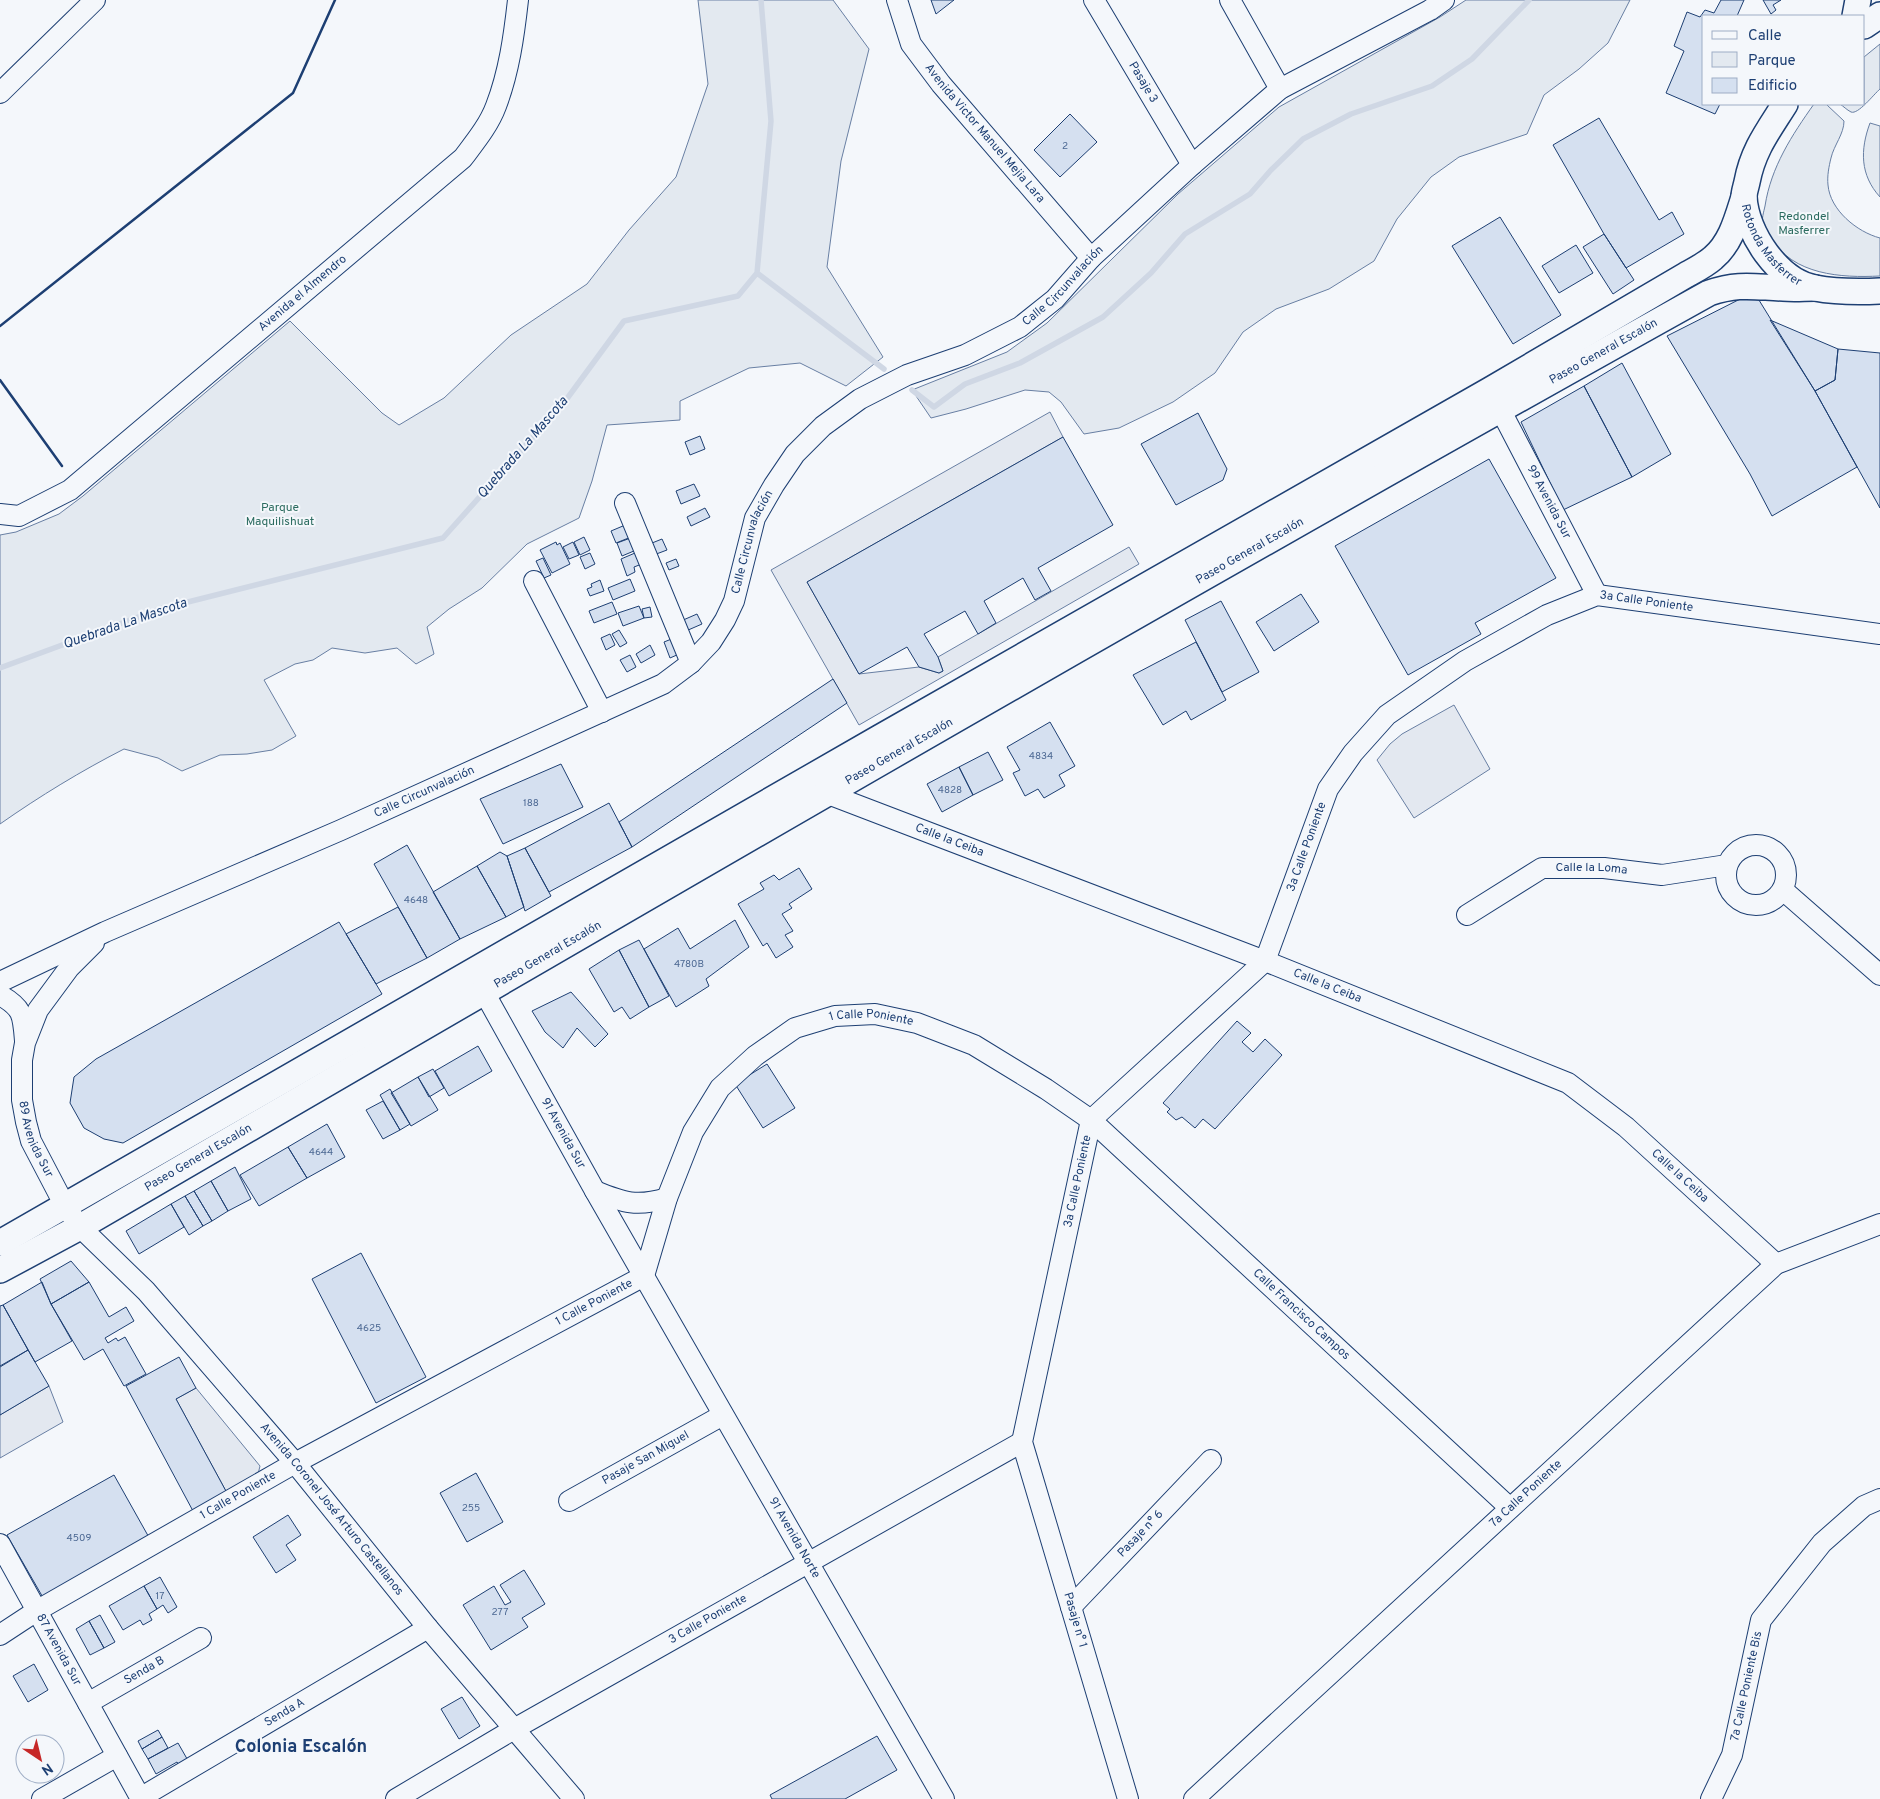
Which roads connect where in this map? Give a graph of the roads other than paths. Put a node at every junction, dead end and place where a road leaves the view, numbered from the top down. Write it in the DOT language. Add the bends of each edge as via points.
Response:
graph roads {
  1 [pos="95,0"];
  2 [pos="518,0"];
  3 [pos="896,0"];
  4 [pos="1094,0"];
  5 [pos="1230,0"];
  6 [pos="1444,0"];
  7 [pos="1858,0"];
  8 [pos="1855,15"];
  9 [pos="1880,15"];
  10 [pos="1865,25"];
  11 [pos="1280,88"];
  12 [pos="0,92"];
  13 [pos="1784,105"];
  14 [pos="1192,165"];
  15 [pos="1744,197"];
  16 [pos="1091,258"];
  17 [pos="1815,288"];
  18 [pos="1880,291"];
  19 [pos="1500,409"];
  20 [pos="625,503"];
  21 [pos="0,514"];
  22 [pos="534,581"];
  23 [pos="1597,595"];
  24 [pos="1880,634"];
  25 [pos="691,662"];
  26 [pos="602,712"];
  27 [pos="828,794"];
  28 [pos="1727,865"];
  29 [pos="1782,890"];
  30 [pos="1468,915"];
  31 [pos="104,932"];
  32 [pos="1265,961"];
  33 [pos="1880,975"];
  34 [pos="0,982"];
  35 [pos="484,992"];
  36 [pos="0,995"];
  37 [pos="25,1043"];
  38 [pos="1091,1120"];
  39 [pos="595,1191"];
  40 [pos="667,1198"];
  41 [pos="65,1206"];
  42 [pos="1880,1224"];
  43 [pos="80,1227"];
  44 [pos="0,1243"];
  45 [pos="1776,1264"];
  46 [pos="0,1270"];
  47 [pos="644,1276"];
  48 [pos="723,1415"];
  49 [pos="1022,1442"];
  50 [pos="1212,1460"];
  51 [pos="295,1462"];
  52 [pos="1880,1499"];
  53 [pos="569,1501"];
  54 [pos="1510,1508"];
  55 [pos="0,1544"];
  56 [pos="808,1561"];
  57 [pos="1071,1607"];
  58 [pos="38,1610"];
  59 [pos="428,1628"];
  60 [pos="0,1635"];
  61 [pos="201,1638"];
  62 [pos="88,1702"];
  63 [pos="514,1729"];
  64 [pos="117,1756"];
  65 [pos="141,1798"];
  66 [pos="42,1799"];
  67 [pos="396,1799"];
  68 [pos="574,1799"];
  69 [pos="944,1799"];
  70 [pos="1128,1799"];
  71 [pos="1194,1799"];
  72 [pos="1711,1799"];
  1 -- 12 [label="street"];
  2 -- 21 [label="street, Avenida el Almendro" via="512,48 496,107 463,158 70,490 19,516"];
  3 -- 16 [label="street, Avenida Victor Manuel Mejia Lara" via="911,44 940,84"];
  4 -- 14 [label="street, Pasaje 3"];
  5 -- 11 [label="street"];
  6 -- 11 [label="street, Calle Circunvalación"];
  7 -- 8 [label="main road"];
  9 -- 10 [label="main road"];
  11 -- 14 [label="street, Calle Circunvalación"];
  13 -- 15 [label="main road, Rotonda Masferrer" via="1759,144"];
  14 -- 16 [label="street, Calle Circunvalación"];
  15 -- 17 [label="main road, Rotonda Masferrer" via="1757,241 1792,277"];
  15 -- 41 [label="main road, Paseo General Escalón" via="1725,245 1712,258 1678,280"];
  16 -- 25 [label="street, Calle Circunvalación" via="1055,299 1020,327 965,355 907,375 860,399 823,426 795,454 755,518 734,601 725,620"];
  17 -- 18 [label="main road, Rotonda Masferrer"];
  17 -- 19 [label="main road, Paseo General Escalón" via="1744,285 1709,293"];
  19 -- 23 [label="street, 99 Avenida Sur"];
  19 -- 27 [label="main road, Paseo General Escalón"];
  20 -- 25 [label="street"];
  22 -- 26 [label="street"];
  23 -- 24 [label="street, 3a Calle Poniente"];
  23 -- 32 [label="street, 3a Calle Poniente" via="1547,615 1465,661 1387,715 1353,753 1328,789"];
  25 -- 26 [label="street, Calle Circunvalación" via="663,684"];
  26 -- 31 [label="street, Calle Circunvalación"];
  27 -- 32 [label="street, Calle la Ceiba"];
  27 -- 35 [label="main road, Paseo General Escalón"];
  28 -- 29 [label="street" via="1727,884 1739,900 1748,904 1768,903"];
  28 -- 29 [label="street" via="1732,856 1749,845 1769,847 1778,852 1786,870"];
  28 -- 30 [label="street, Calle la Loma" via="1662,875 1604,868 1542,868"];
  29 -- 33 [label="street"];
  31 -- 34 [label="street, Calle Circunvalación"];
  31 -- 37 [label="street, 89 Avenida Sur" via="55,985 38,1010"];
  32 -- 38 [label="street, 3a Calle Poniente"];
  32 -- 45 [label="street, Calle la Ceiba" via="1568,1083 1626,1127"];
  35 -- 39 [label="street, 91 Avenida Sur"];
  35 -- 43 [label="main road, Paseo General Escalón"];
  36 -- 37 [label="street, 89 Avenida Sur" via="16,1004 24,1020"];
  37 -- 41 [label="street, 89 Avenida Sur" via="21,1077 26,1122 31,1141"];
  38 -- 40 [label="street, 1 Calle Poniente" via="974,1045 917,1023 875,1014 835,1016 795,1028 755,1056 720,1088 693,1132"];
  38 -- 49 [label="street, 3a Calle Poniente"];
  38 -- 54 [label="street, Calle Francisco Campos"];
  39 -- 40 [label="street" via="631,1203 649,1204"];
  39 -- 47 [label="street, 91 Avenida Sur"];
  40 -- 47 [label="street, 1 Calle Poniente"];
  41 -- 43 [label="street, 89 Avenida Sur"];
  41 -- 44 [label="main road, Paseo General Escalón"];
  42 -- 45 [label="street, 7a Calle Poniente"];
  43 -- 46 [label="main road, Paseo General Escalón"];
  43 -- 51 [label="street, Avenida Coronel José Arturo Castellanos" via="146,1291"];
  45 -- 54 [label="street, 7a Calle Poniente"];
  47 -- 48 [label="street, 91 Avenida Norte"];
  47 -- 51 [label="street, 1 Calle Poniente"];
  48 -- 53 [label="street, Pasaje San Miguel"];
  48 -- 56 [label="street, 91 Avenida Norte"];
  49 -- 56 [label="street, 3 Calle Poniente"];
  49 -- 57 [label="street, Pasaje n° 1"];
  50 -- 57 [label="street, Pasaje n° 6"];
  51 -- 58 [label="street, 1 Calle Poniente"];
  51 -- 59 [label="street, Avenida Coronel José Arturo Castellanos"];
  52 -- 72 [label="street, 7a Calle Poniente Bis" via="1864,1506 1822,1543 1761,1620 1732,1754"];
  54 -- 71 [label="street, 7a Calle Poniente"];
  55 -- 58 [label="street, 87 Avenida Sur"];
  56 -- 63 [label="street, 3 Calle Poniente"];
  56 -- 69 [label="street, 91 Avenida Norte"];
  57 -- 70 [label="street, Pasaje n° 1"];
  58 -- 60 [label="street, 1 Calle Poniente"];
  58 -- 62 [label="street, 87 Avenida Sur"];
  59 -- 63 [label="street, Avenida Coronel José Arturo Castellanos"];
  59 -- 65 [label="street, Senda A"];
  61 -- 62 [label="street, Senda B"];
  62 -- 64 [label="street, 87 Avenida Sur"];
  63 -- 67 [label="street, 3 Calle Poniente"];
  63 -- 68 [label="street, Avenida Coronel José Arturo Castellanos"];
  64 -- 65 [label="street, 87 Avenida Sur"];
  64 -- 66 [label="street"];
}
